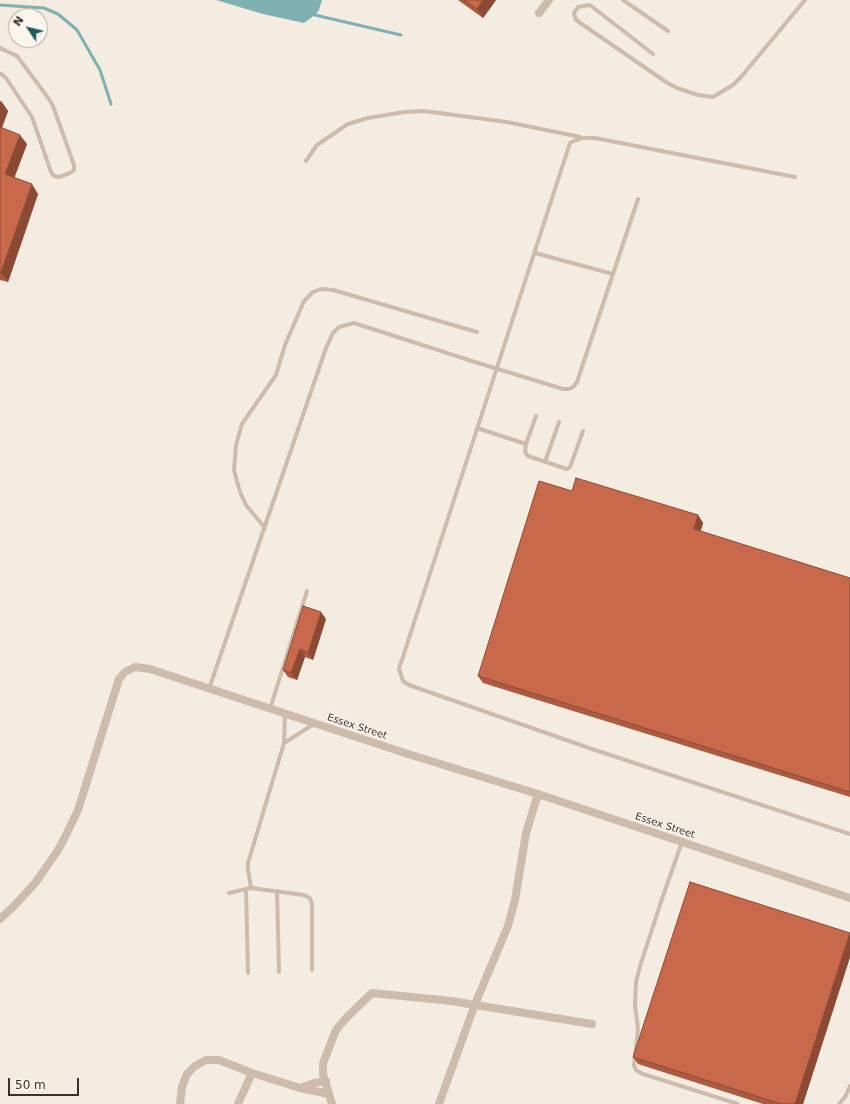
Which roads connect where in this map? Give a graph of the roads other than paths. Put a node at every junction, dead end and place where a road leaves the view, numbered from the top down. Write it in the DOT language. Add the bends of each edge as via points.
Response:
graph roads {
  1 [pos="549,0"];
  2 [pos="623,0"];
  3 [pos="806,0"];
  4 [pos="589,2"];
  5 [pos="539,13"];
  6 [pos="668,31"];
  7 [pos="0,48"];
  8 [pos="652,54"];
  9 [pos="0,72"];
  10 [pos="582,138"];
  11 [pos="306,161"];
  12 [pos="795,177"];
  13 [pos="638,199"];
  14 [pos="535,252"];
  15 [pos="613,274"];
  16 [pos="477,332"];
  17 [pos="496,368"];
  18 [pos="536,416"];
  19 [pos="559,422"];
  20 [pos="477,428"];
  21 [pos="583,431"];
  22 [pos="526,444"];
  23 [pos="545,462"];
  24 [pos="264,528"];
  25 [pos="307,591"];
  26 [pos="209,689"];
  27 [pos="270,709"];
  28 [pos="285,714"];
  29 [pos="315,723"];
  30 [pos="284,743"];
  31 [pos="538,794"];
  32 [pos="850,834"];
  33 [pos="682,842"];
  34 [pos="251,888"];
  35 [pos="246,889"];
  36 [pos="277,891"];
  37 [pos="228,893"];
  38 [pos="850,898"];
  39 [pos="0,919"];
  40 [pos="312,970"];
  41 [pos="279,972"];
  42 [pos="248,973"];
  43 [pos="475,1004"];
  44 [pos="592,1024"];
  45 [pos="252,1073"];
  46 [pos="326,1081"];
  47 [pos="850,1086"];
  48 [pos="300,1088"];
  49 [pos="332,1101"];
  50 [pos="180,1104"];
  51 [pos="238,1104"];
  52 [pos="439,1104"];
  53 [pos="738,1104"];
  54 [pos="839,1104"];
  1 -- 5 [label="street"];
  2 -- 6 [label="lane"];
  3 -- 4 [label="lane" via="741,77 733,85 713,96 698,95 666,82 576,20 574,13 578,7"];
  4 -- 8 [label="lane"];
  7 -- 9 [label="lane" via="17,56 53,106 74,165 74,170 70,174 58,177 51,172 32,117"];
  10 -- 11 [label="lane" via="507,122 405,112 348,124 317,145"];
  10 -- 12 [label="lane" via="595,138"];
  10 -- 14 [label="lane" via="570,143"];
  13 -- 15 [label="lane"];
  14 -- 15 [label="lane"];
  14 -- 17 [label="lane"];
  15 -- 17 [label="lane" via="577,382 573,387 563,389"];
  16 -- 24 [label="lane" via="333,290 321,289 313,292 304,301 285,345 276,375 242,424 236,445 234,470 240,492 246,505"];
  17 -- 20 [label="lane"];
  17 -- 24 [label="lane" via="354,323 339,328 326,348"];
  18 -- 22 [label="lane"];
  19 -- 23 [label="lane"];
  20 -- 22 [label="lane"];
  20 -- 32 [label="lane" via="399,664 403,681 592,750"];
  21 -- 23 [label="lane" via="570,467 567,469"];
  22 -- 23 [label="lane" via="526,454"];
  24 -- 26 [label="lane"];
  25 -- 27 [label="lane"];
  26 -- 27 [label="street, Essex Street"];
  26 -- 39 [label="street, Essex Street" via="142,667 129,669 122,675 114,692 78,810 65,837 36,882"];
  27 -- 28 [label="street, Essex Street"];
  28 -- 29 [label="street, Essex Street"];
  28 -- 30 [label="lane"];
  29 -- 30 [label="lane"];
  29 -- 31 [label="street, Essex Street"];
  30 -- 34 [label="lane" via="248,863"];
  31 -- 33 [label="street, Essex Street"];
  31 -- 43 [label="street" via="526,833 512,914"];
  33 -- 38 [label="street, Essex Street"];
  33 -- 53 [label="lane" via="636,982 638,1029 634,1064 636,1070 643,1074"];
  34 -- 35 [label="lane"];
  34 -- 36 [label="lane"];
  35 -- 37 [label="lane"];
  35 -- 42 [label="lane"];
  36 -- 40 [label="lane" via="304,894 310,898"];
  36 -- 41 [label="lane"];
  43 -- 44 [label="street"];
  43 -- 46 [label="street" via="372,993 336,1030 323,1064"];
  43 -- 52 [label="street"];
  45 -- 48 [label="street"];
  45 -- 50 [label="street" via="219,1060 206,1060 187,1074 182,1086"];
  45 -- 51 [label="street"];
  46 -- 48 [label="street"];
  46 -- 49 [label="street"];
  47 -- 54 [label="lane"];
  48 -- 49 [label="street"];
}
